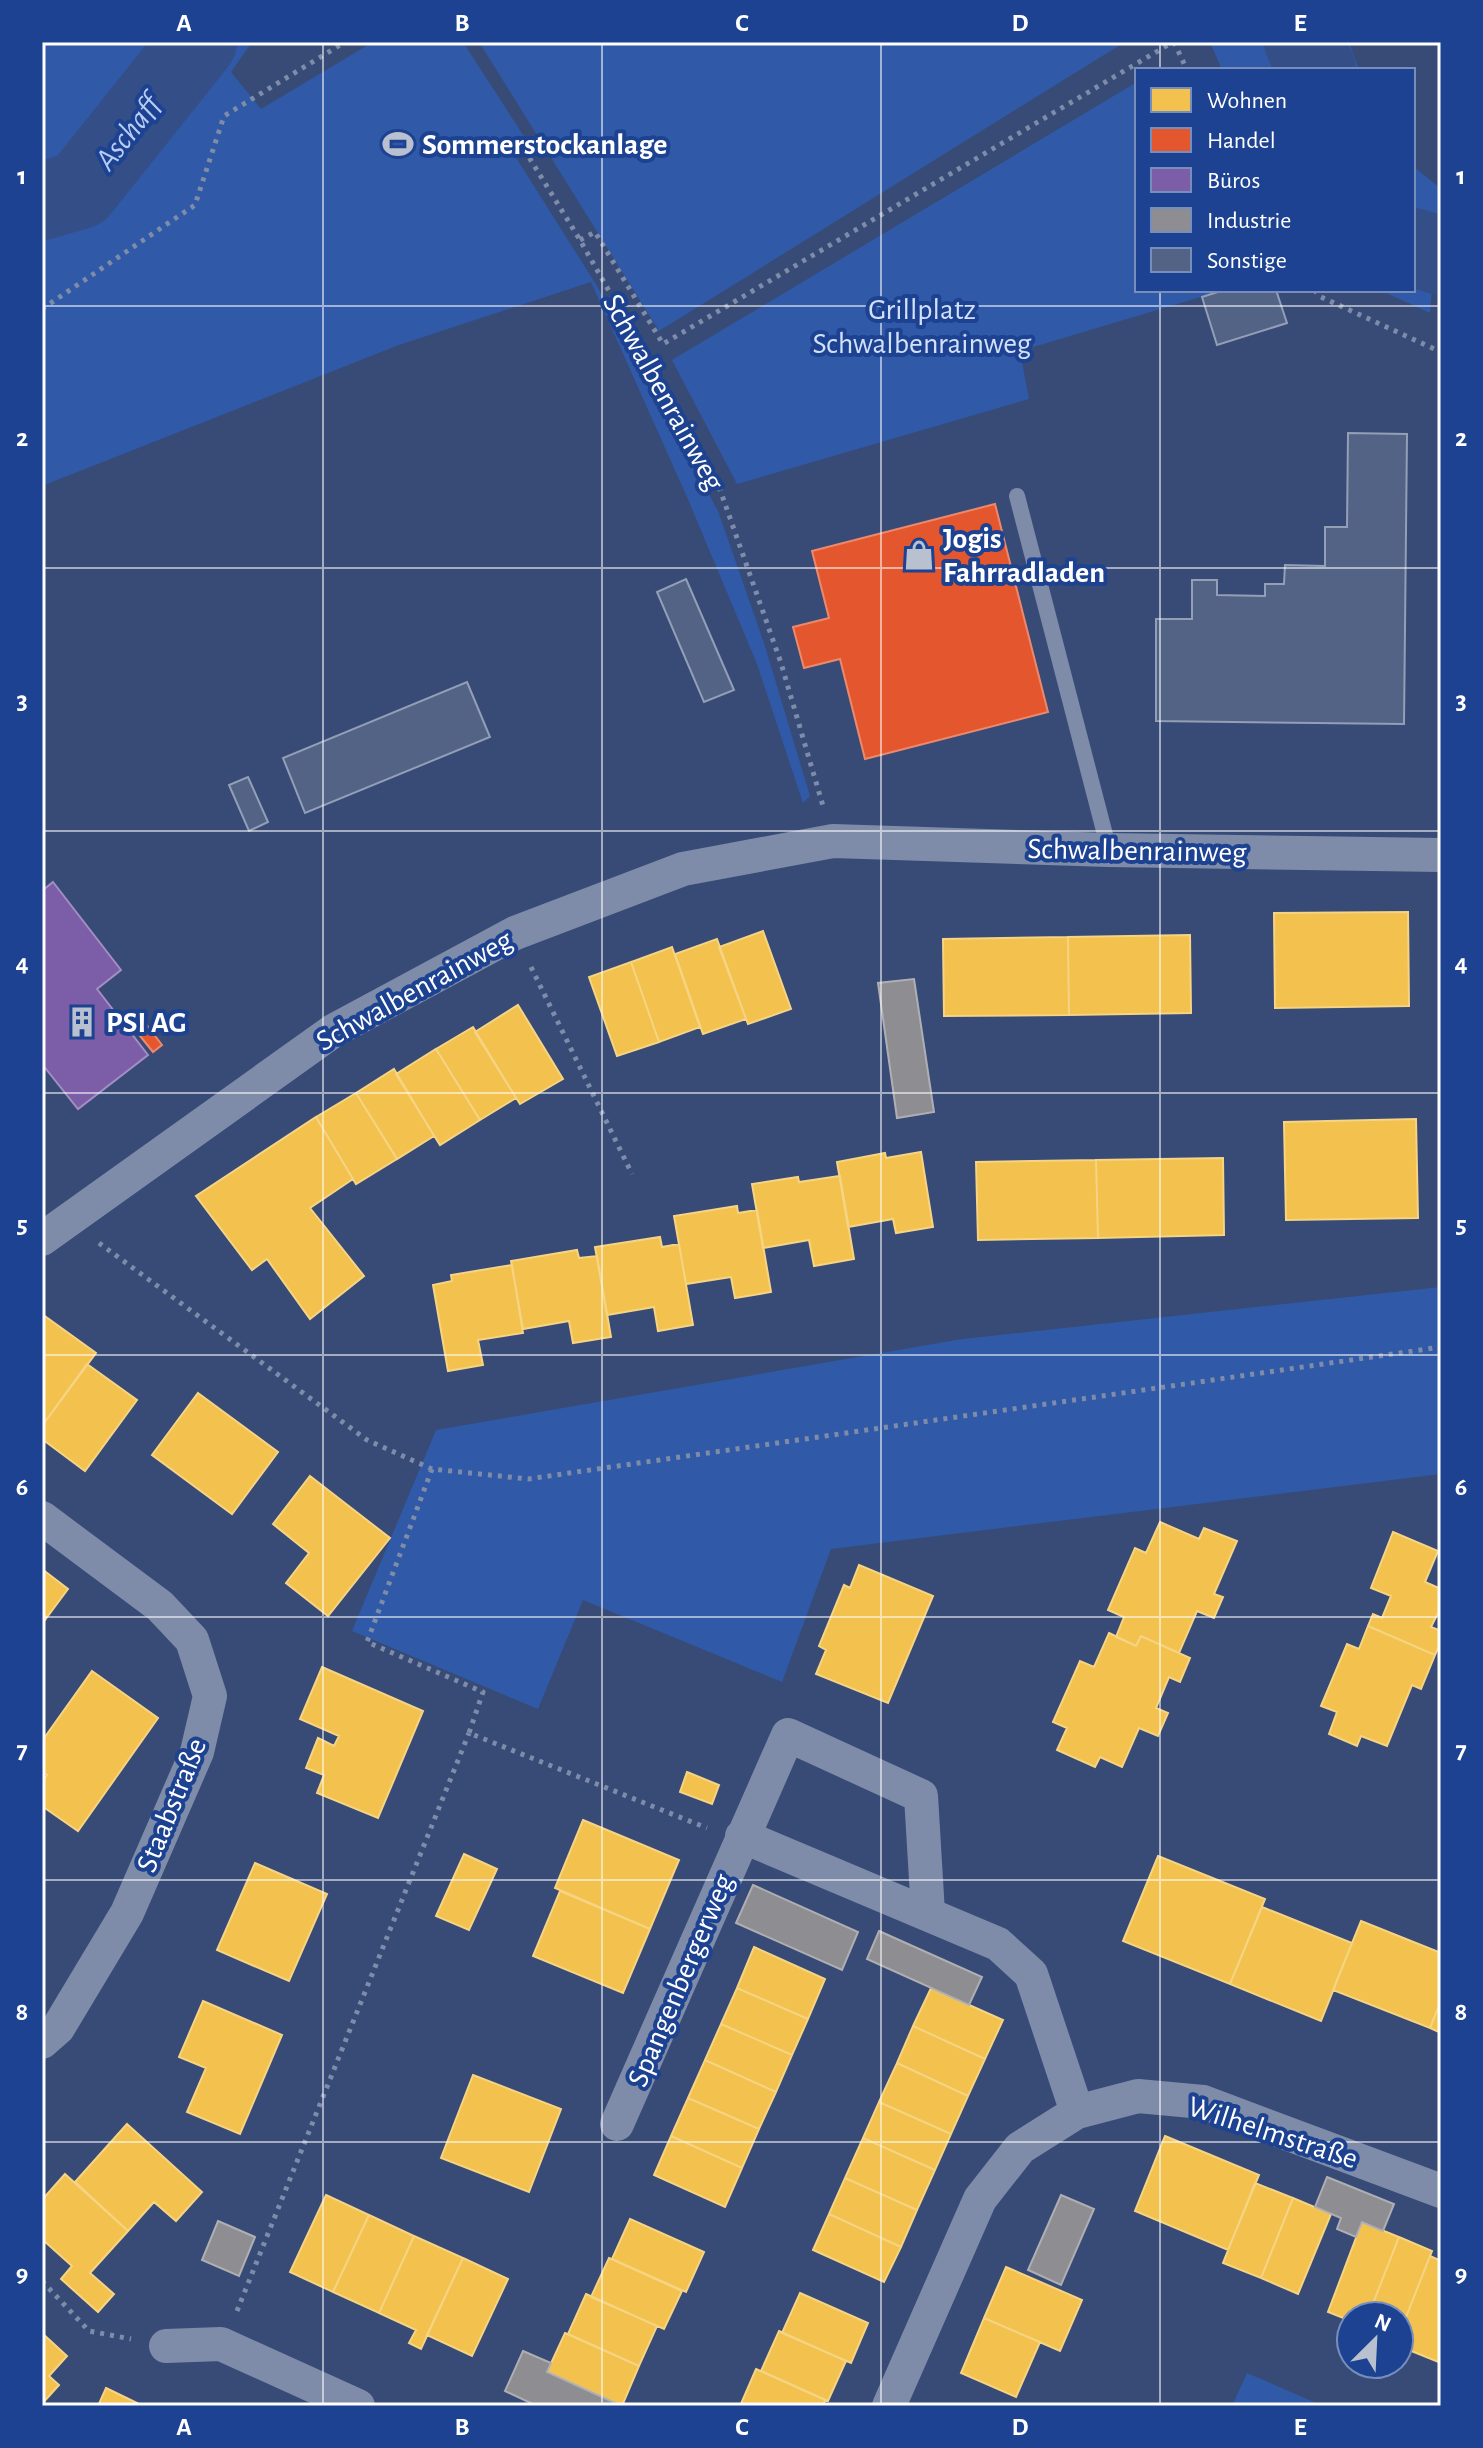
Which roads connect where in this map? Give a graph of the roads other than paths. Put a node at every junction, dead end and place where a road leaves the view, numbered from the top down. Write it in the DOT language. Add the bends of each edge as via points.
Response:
graph roads {
  1 [pos="1017,496"];
  2 [pos="1109,850"];
  3 [pos="1441,855"];
  4 [pos="42,1239"];
  5 [pos="42,1518"];
  6 [pos="742,1836"];
  7 [pos="928,1913"];
  8 [pos="42,2042"];
  9 [pos="1077,2112"];
  10 [pos="617,2124"];
  11 [pos="1441,2191"];
  12 [pos="166,2346"];
  13 [pos="358,2406"];
  14 [pos="889,2406"];
  1 -- 2 [label="lane"];
  2 -- 3 [label="street, Schwalbenrainweg"];
  2 -- 4 [label="street, Schwalbenrainweg" via="833,841 683,869 515,933 333,1031"];
  5 -- 8 [label="street, Staabstraße" via="160,1606 192,1640 210,1696 197,1752 127,1913 58,2028"];
  6 -- 7 [label="street, Spangenbergerweg"];
  6 -- 7 [label="street, Spangenbergerweg" via="788,1735 921,1796"];
  6 -- 10 [label="street, Spangenbergerweg"];
  7 -- 9 [label="street, Spangenbergerweg" via="998,1944 1031,1974"];
  9 -- 11 [label="street, Wilhelmstraße" via="1138,2096 1203,2102"];
  9 -- 14 [label="street, Wilhelmstraße" via="1020,2148 980,2199"];
  12 -- 13 [label="street" via="221,2344"];
}
